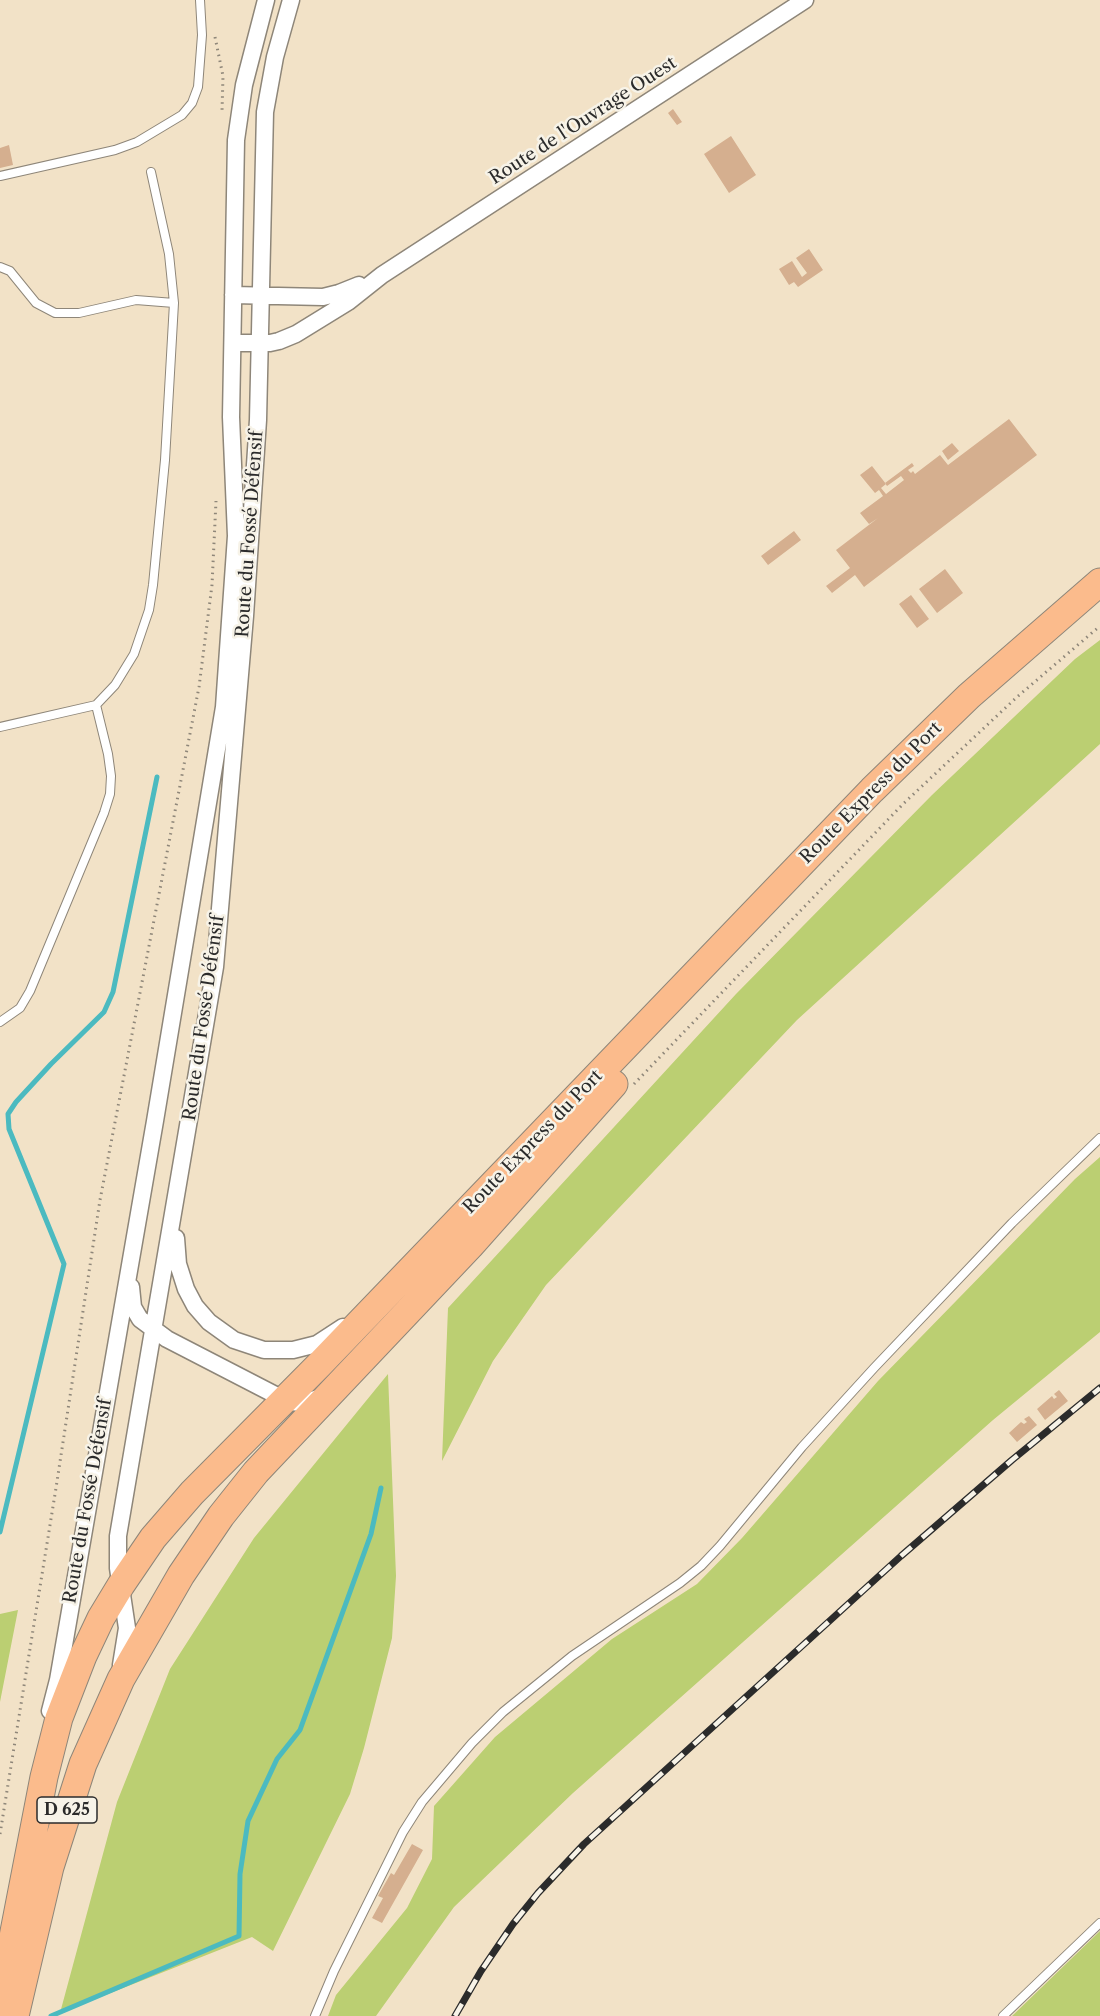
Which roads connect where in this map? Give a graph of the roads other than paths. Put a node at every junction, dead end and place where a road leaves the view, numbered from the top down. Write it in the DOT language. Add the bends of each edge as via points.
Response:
graph roads {
  1 [pos="266,0"];
  2 [pos="291,0"];
  3 [pos="805,0"];
  4 [pos="200,2"];
  5 [pos="151,172"];
  6 [pos="0,176"];
  7 [pos="0,267"];
  8 [pos="382,274"];
  9 [pos="234,295"];
  10 [pos="261,295"];
  11 [pos="174,303"];
  12 [pos="233,343"];
  13 [pos="260,344"];
  14 [pos="1100,582"];
  15 [pos="1100,605"];
  16 [pos="96,705"];
  17 [pos="0,727"];
  18 [pos="0,1022"];
  19 [pos="1100,1138"];
  20 [pos="179,1180"];
  21 [pos="131,1256"];
  22 [pos="351,1325"];
  23 [pos="153,1331"];
  24 [pos="331,1392"];
  25 [pos="284,1400"];
  26 [pos="121,1585"];
  27 [pos="114,1692"];
  28 [pos="48,1761"];
  29 [pos="1100,1923"];
  30 [pos="0,2002"];
  31 [pos="15,2016"];
  32 [pos="315,2016"];
  33 [pos="1003,2016"];
  1 -- 9 [label="street, Route du Fossé Défensif" via="236,130"];
  2 -- 10 [label="street, Route du Fossé Défensif" via="265,112"];
  3 -- 8 [label="street, Route de l'Ouvrage Ouest"];
  4 -- 6 [label="lane" via="198,87 192,104 182,115 137,142 115,150"];
  5 -- 11 [label="lane" via="169,254"];
  7 -- 11 [label="lane" via="10,272 36,303 55,314 79,313 136,300"];
  8 -- 10 [label="street, Route de l'Ouvrage Ouest" via="332,295"];
  8 -- 13 [label="street, Route de l'Ouvrage Ouest" via="348,302 296,334"];
  9 -- 10 [label="street, Route de l'Ouvrage Ouest"];
  9 -- 12 [label="street, Route du Fossé Défensif"];
  10 -- 13 [label="street, Route du Fossé Défensif"];
  11 -- 16 [label="lane" via="152,600 131,660"];
  12 -- 13 [label="street, Route de l'Ouvrage Ouest"];
  12 -- 21 [label="street, Route du Fossé Défensif" via="231,428 236,536 225,699"];
  13 -- 20 [label="street, Route du Fossé Défensif" via="245,616 215,967"];
  14 -- 22 [label="main road, Route Express du Port" via="977,689 880,782 404,1276"];
  15 -- 24 [label="main road, Route Express du Port" via="981,708 885,802 612,1086 470,1246"];
  16 -- 17 [label="lane"];
  16 -- 18 [label="lane" via="110,765 107,804 30,992 20,1008"];
  19 -- 32 [label="lane" via="879,1362 701,1566 572,1656 503,1712 472,1743 422,1802 403,1832"];
  20 -- 22 [label="street" via="176,1247 180,1273 195,1306 216,1329 254,1348 293,1350 317,1344"];
  20 -- 23 [label="street, Route du Fossé Défensif"];
  21 -- 23 [label="street" via="133,1307"];
  21 -- 30 [label="street, Route du Fossé Défensif" via="58,1680 29,1806"];
  22 -- 25 [label="main road, Route Express du Port"];
  23 -- 25 [label="street"];
  23 -- 26 [label="street, Route du Fossé Défensif" via="118,1536"];
  24 -- 25 [label="street" via="303,1403"];
  24 -- 27 [label="main road, Route Express du Port" via="256,1472 210,1531 165,1600"];
  25 -- 26 [label="main road, Route Express du Port" via="181,1504"];
  26 -- 27 [label="street, Route du Fossé Défensif" via="127,1638"];
  26 -- 28 [label="main road, Route Express du Port" via="79,1666"];
  27 -- 31 [label="main road, Route du Fossé Défensif / D 625" via="78,1779 55,1850"];
  28 -- 30 [label="main road, Route du Fossé Défensif"];
  29 -- 33 [label="lane"];
}
